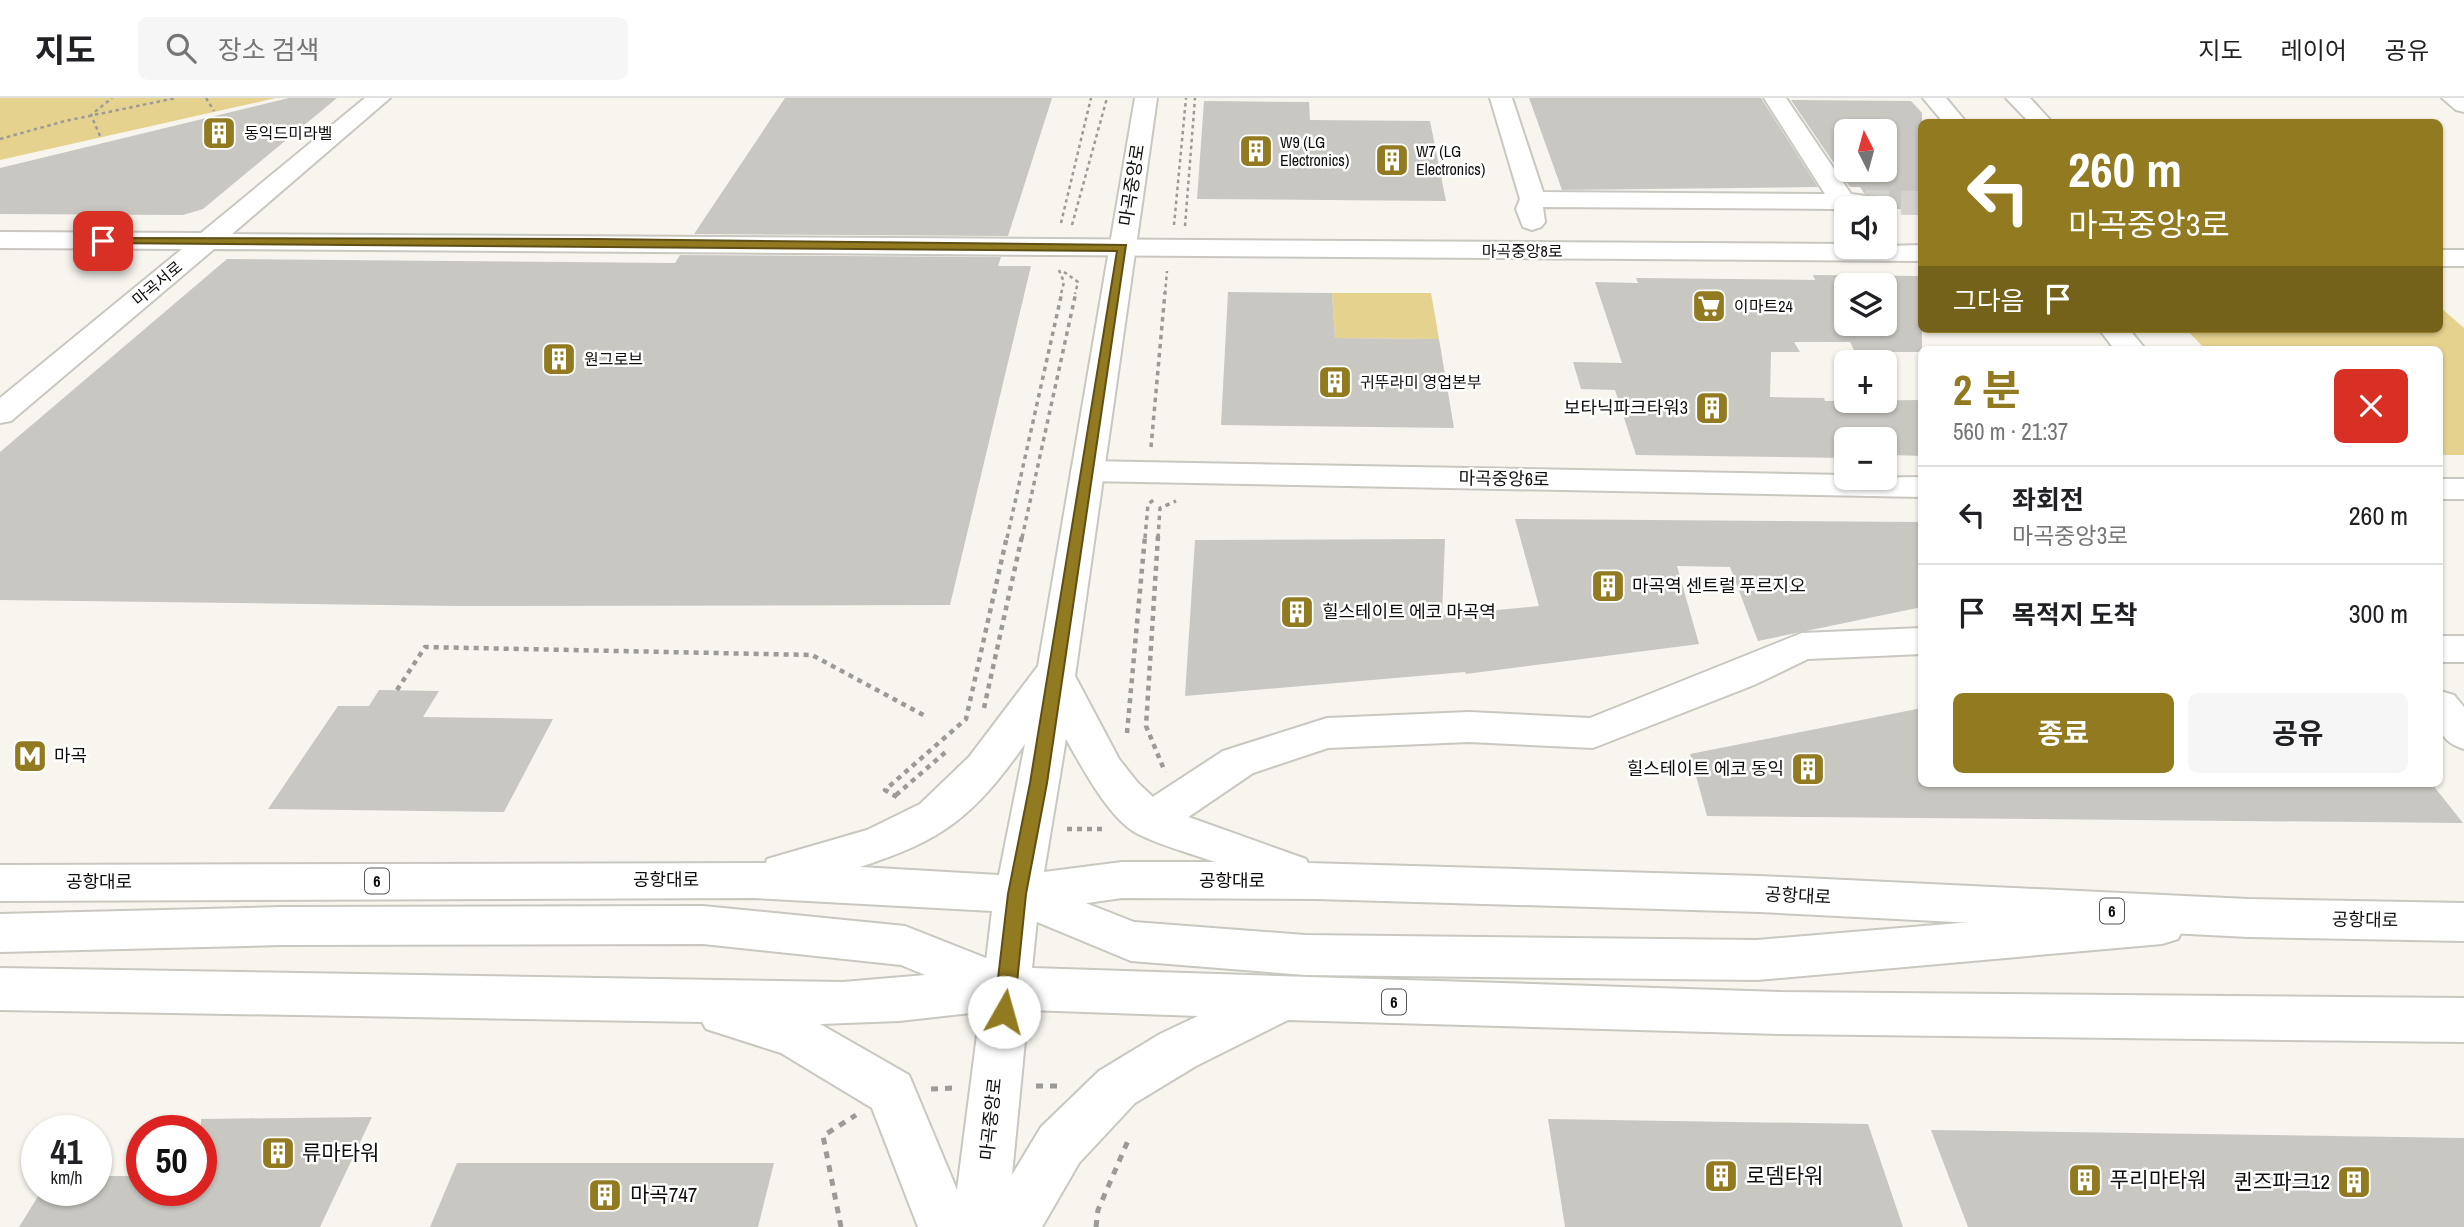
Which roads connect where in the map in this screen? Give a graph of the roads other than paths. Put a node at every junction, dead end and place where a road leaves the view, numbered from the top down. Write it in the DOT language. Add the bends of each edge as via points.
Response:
graph roads {
  1 [pos="379,98"];
  2 [pos="1146,98"];
  3 [pos="1501,98"];
  4 [pos="1775,98"];
  5 [pos="1934,98"];
  6 [pos="2017,98"];
  7 [pos="2453,98"];
  8 [pos="2464,105"];
  9 [pos="1952,119"];
  10 [pos="2038,119"];
  11 [pos="1846,196"];
  12 [pos="1533,199"];
  13 [pos="1834,204"];
  14 [pos="1607,213"];
  15 [pos="1533,227"];
  16 [pos="1701,229"];
  17 [pos="2443,234"];
  18 [pos="2464,234"];
  19 [pos="0,240"];
  20 [pos="206,242"];
  21 [pos="1834,246"];
  22 [pos="1123,248"];
  23 [pos="1511,251"];
  24 [pos="1834,253"];
  25 [pos="1897,253"];
  26 [pos="1918,253"];
  27 [pos="2443,258"];
  28 [pos="2464,258"];
  29 [pos="0,414"];
  30 [pos="1087,471"];
  31 [pos="1918,486"];
  32 [pos="2443,489"];
  33 [pos="2464,489"];
  34 [pos="1918,641"];
  35 [pos="2443,649"];
  36 [pos="2464,649"];
  37 [pos="1054,673"];
  38 [pos="2443,709"];
  39 [pos="2464,734"];
  40 [pos="1174,805"];
  41 [pos="754,880"];
  42 [pos="1316,881"];
  43 [pos="0,883"];
  44 [pos="1017,894"];
  45 [pos="2248,918"];
  46 [pos="2464,922"];
  47 [pos="0,933"];
  48 [pos="1007,988"];
  49 [pos="0,989"];
  50 [pos="1284,999"];
  51 [pos="680,1002"];
  52 [pos="2464,1020"];
  53 [pos="945,1227"];
  54 [pos="980,1227"];
  55 [pos="1012,1227"];
  1 -- 20 [label="main road, 마곡서로"];
  2 -- 22 [label="main road, 마곡중앙로"];
  3 -- 12 [label="main road"];
  4 -- 11 [label="main road"];
  5 -- 9 [label="main road"];
  6 -- 10 [label="main road"];
  7 -- 8 [label="main road"];
  12 -- 13 [label="main road"];
  12 -- 15 [label="main road" via="1529,209"];
  14 -- 21 [label="main road" via="1774,213"];
  16 -- 23 [label="main road" via="1545,229"];
  17 -- 18 [label="main road"];
  19 -- 20 [label="main road, 마곡중앙8로"];
  20 -- 22 [label="main road, 마곡중앙8로"];
  20 -- 29 [label="main road, 마곡서로"];
  22 -- 23 [label="main road, 마곡중앙8로"];
  22 -- 30 [label="main road, 마곡중앙로"];
  23 -- 24 [label="main road, 마곡중앙8로"];
  25 -- 26 [label="main road, 마곡중앙8로"];
  27 -- 28 [label="main road"];
  30 -- 31 [label="main road, 마곡중앙6로"];
  30 -- 37 [label="main road, 마곡중앙로"];
  32 -- 33 [label="main road"];
  34 -- 40 [label="main road" via="1802,646 1740,676 1593,733 1469,727 1326,733 1238,762"];
  35 -- 36 [label="main road"];
  37 -- 41 [label="main road" via="988,760 933,818 895,836"];
  37 -- 42 [label="main road" via="1104,770 1151,821"];
  37 -- 44 [label="main road, 마곡중앙로"];
  38 -- 39 [label="main road"];
  41 -- 43 [label="main road, 공항대로 / 6"];
  41 -- 44 [label="main road, 공항대로 / 6"];
  42 -- 44 [label="main road, 공항대로 / 6" via="1122,880"];
  42 -- 45 [label="main road, 공항대로 / 6" via="1774,895"];
  44 -- 45 [label="main road" via="1131,941 1305,955 1757,960"];
  44 -- 48 [label="main road, 마곡중앙로"];
  45 -- 46 [label="main road, 공항대로 / 6"];
  47 -- 48 [label="main road" via="282,926 703,925 905,946"];
  48 -- 50 [label="main road, 6"];
  48 -- 51 [label="main road, 6" via="843,1003"];
  48 -- 54 [label="main road, 마곡중앙로"];
  49 -- 51 [label="main road, 6"];
  50 -- 52 [label="main road, 6" via="1780,1013"];
  50 -- 55 [label="main road" via="1178,1050 1117,1087 1060,1145"];
  51 -- 53 [label="main road" via="795,1035 891,1092"];
}
